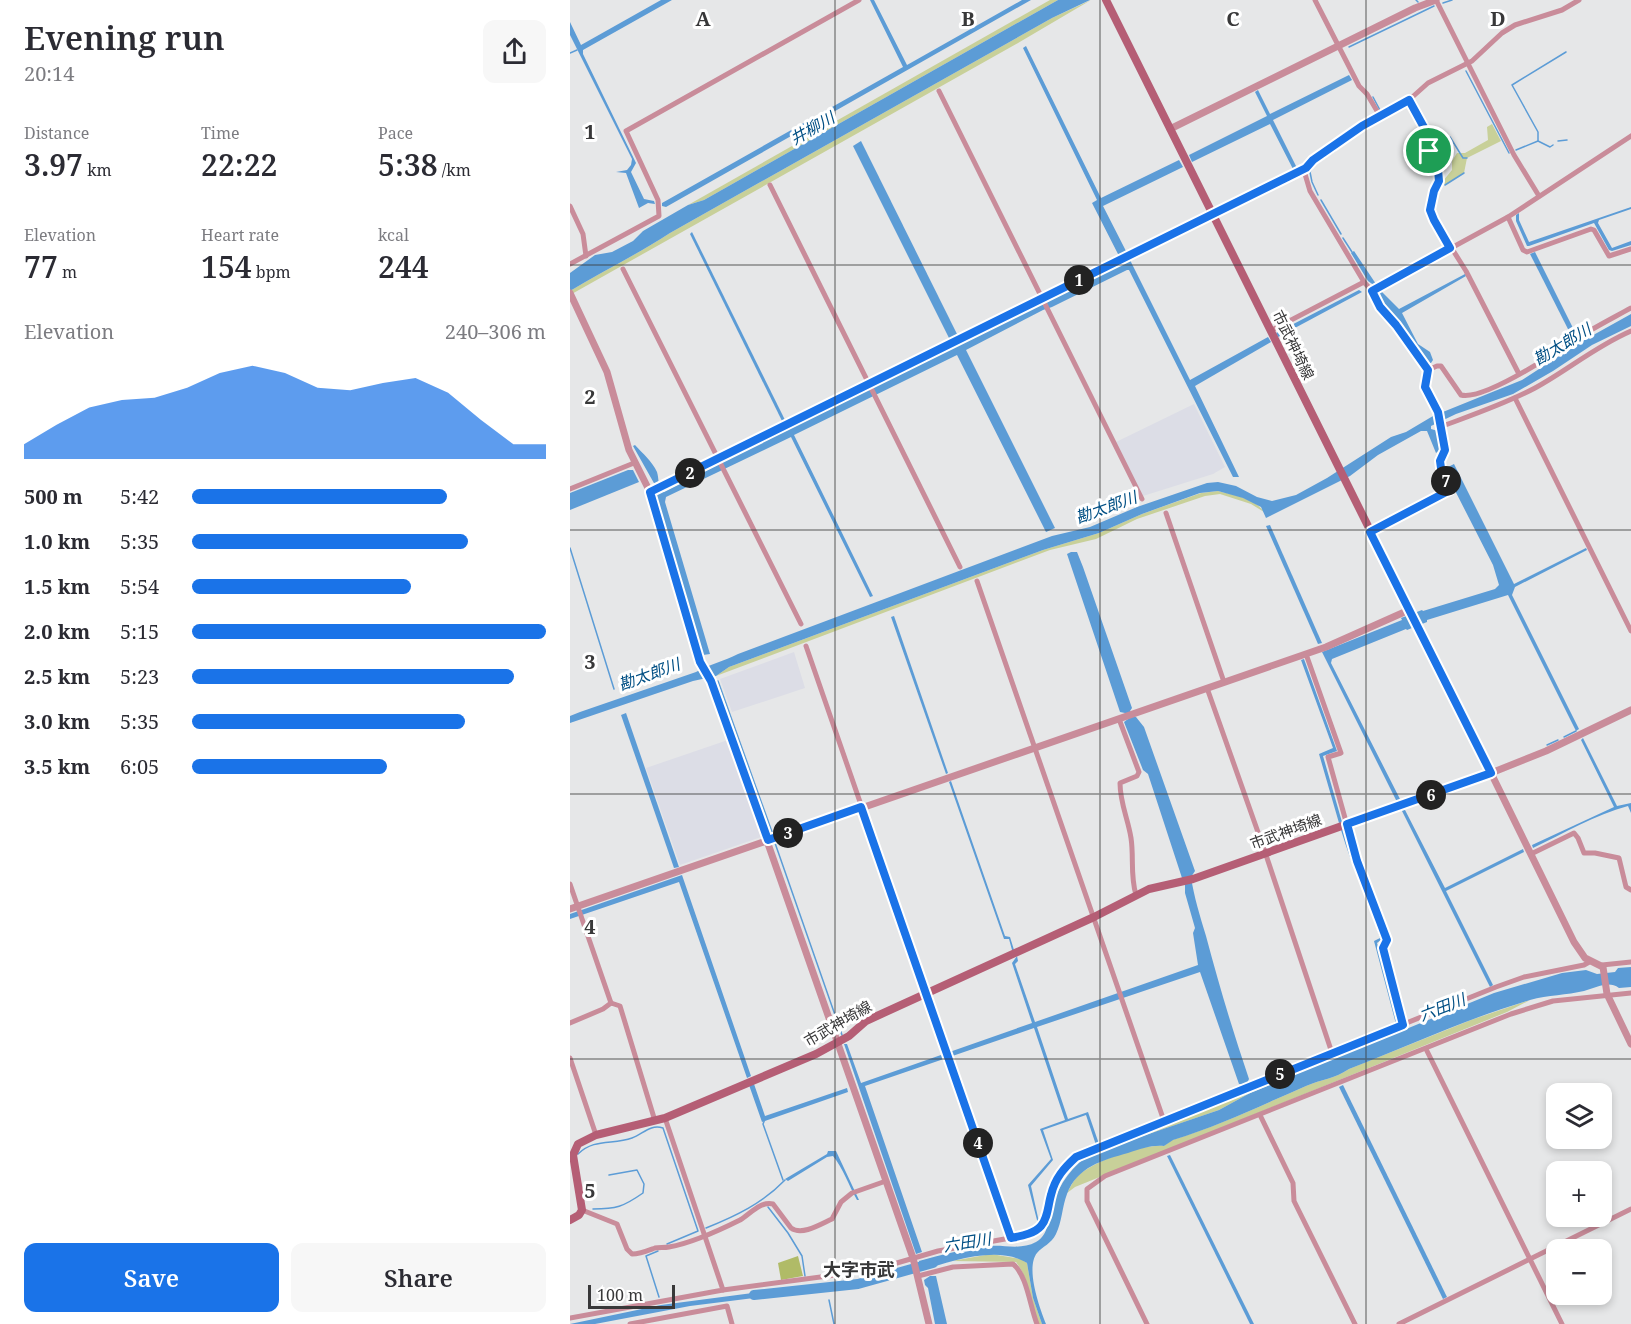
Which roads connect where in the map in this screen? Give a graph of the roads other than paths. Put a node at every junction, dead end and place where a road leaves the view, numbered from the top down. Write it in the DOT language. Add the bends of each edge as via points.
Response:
graph roads {
  1 [pos="859,0"];
  2 [pos="1106,0"];
  3 [pos="1315,0"];
  4 [pos="1436,0"];
  5 [pos="1579,0"];
  6 [pos="1338,46"];
  7 [pos="1467,64"];
  8 [pos="939,91"];
  9 [pos="1409,100"];
  10 [pos="1380,116"];
  11 [pos="1170,129"];
  12 [pos="1631,136"];
  13 [pos="1306,168"];
  14 [pos="770,185"];
  15 [pos="1539,196"];
  16 [pos="570,206"];
  17 [pos="1212,214"];
  18 [pos="1508,217"];
  19 [pos="1450,248"];
  20 [pos="1631,249"];
  21 [pos="586,256"];
  22 [pos="570,264"];
  23 [pos="623,269"];
  24 [pos="1364,282"];
  25 [pos="1376,289"];
  26 [pos="571,296"];
  27 [pos="1043,300"];
  28 [pos="1631,308"];
  29 [pos="1270,331"];
  30 [pos="1631,331"];
  31 [pos="1428,370"];
  32 [pos="1519,374"];
  33 [pos="870,386"];
  34 [pos="1515,398"];
  35 [pos="1440,424"];
  36 [pos="719,460"];
  37 [pos="634,463"];
  38 [pos="570,489"];
  39 [pos="656,490"];
  40 [pos="1142,499"];
  41 [pos="1166,513"];
  42 [pos="1370,532"];
  43 [pos="960,567"];
  44 [pos="977,581"];
  45 [pos="1410,612"];
  46 [pos="801,624"];
  47 [pos="1631,631"];
  48 [pos="806,646"];
  49 [pos="1306,654"];
  50 [pos="1224,682"];
  51 [pos="1207,688"];
  52 [pos="1631,710"];
  53 [pos="1126,717"];
  54 [pos="1035,747"];
  55 [pos="1491,773"];
  56 [pos="861,807"];
  57 [pos="1347,824"];
  58 [pos="768,840"];
  59 [pos="1265,852"];
  60 [pos="1530,854"];
  61 [pos="570,884"];
  62 [pos="1631,891"];
  63 [pos="1136,895"];
  64 [pos="575,908"];
  65 [pos="1094,917"];
  66 [pos="1592,961"];
  67 [pos="1631,962"];
  68 [pos="1603,968"];
  69 [pos="1606,991"];
  70 [pos="927,993"];
  71 [pos="1631,993"];
  72 [pos="611,1003"];
  73 [pos="570,1023"];
  74 [pos="1403,1025"];
  75 [pos="838,1043"];
  76 [pos="1631,1044"];
  77 [pos="1426,1049"];
  78 [pos="1332,1053"];
  79 [pos="570,1058"];
  80 [pos="577,1078"];
  81 [pos="570,1080"];
  82 [pos="1260,1115"];
  83 [pos="664,1118"];
  84 [pos="655,1121"];
  85 [pos="1164,1121"];
  86 [pos="596,1135"];
  87 [pos="886,1180"];
  88 [pos="1631,1209"];
  89 [pos="582,1210"];
  90 [pos="570,1220"];
  91 [pos="705,1235"];
  92 [pos="1011,1238"];
  93 [pos="913,1258"];
  94 [pos="1530,1259"];
  95 [pos="918,1276"];
  96 [pos="723,1290"];
  97 [pos="570,1318"];
  98 [pos="630,1324"];
  99 [pos="732,1324"];
  100 [pos="929,1324"];
  101 [pos="1037,1324"];
  102 [pos="1147,1324"];
  103 [pos="1355,1324"];
  104 [pos="1399,1324"];
  105 [pos="1562,1324"];
  1 -- 21 [label="street" via="626,131 658,200 658,216"];
  2 -- 11 [label="main road, 市武神埼線"];
  3 -- 6 [label="street"];
  4 -- 6 [label="street"];
  4 -- 7 [label="street"];
  5 -- 7 [label="street" via="1562,10 1515,24"];
  6 -- 10 [label="street"];
  6 -- 11 [label="street"];
  7 -- 9 [label="street" via="1428,83"];
  7 -- 15 [label="street"];
  8 -- 27 [label="street"];
  9 -- 10 [label="street"];
  9 -- 19 [label="street" via="1427,133 1431,157 1438,170 1439,181 1430,210"];
  10 -- 13 [label="street"];
  11 -- 17 [label="main road, 市武神埼線"];
  12 -- 15 [label="street"];
  13 -- 17 [label="street"];
  13 -- 24 [label="street" via="1310,191"];
  14 -- 33 [label="street"];
  15 -- 18 [label="street"];
  16 -- 21 [label="street" via="583,234"];
  17 -- 27 [label="street"];
  17 -- 29 [label="main road, 市武神埼線"];
  18 -- 19 [label="street"];
  18 -- 20 [label="street" via="1527,252 1592,229 1608,256"];
  19 -- 25 [label="street"];
  19 -- 32 [label="street"];
  21 -- 22 [label="street"];
  23 -- 36 [label="street"];
  24 -- 25 [label="street"];
  24 -- 29 [label="street"];
  25 -- 31 [label="street" via="1380,307"];
  26 -- 37 [label="street" via="607,372"];
  27 -- 33 [label="street"];
  27 -- 40 [label="street"];
  28 -- 32 [label="street"];
  29 -- 42 [label="main road, 市武神埼線"];
  30 -- 34 [label="street" via="1586,353"];
  31 -- 32 [label="street" via="1441,366 1464,396"];
  31 -- 35 [label="street" via="1425,387"];
  33 -- 36 [label="street"];
  33 -- 43 [label="street"];
  34 -- 35 [label="street"];
  34 -- 47 [label="street"];
  35 -- 42 [label="street" via="1445,450 1441,468 1450,490"];
  36 -- 39 [label="street"];
  36 -- 46 [label="street"];
  37 -- 38 [label="street"];
  37 -- 39 [label="street"];
  39 -- 58 [label="street" via="701,664 711,681"];
  41 -- 50 [label="street"];
  42 -- 45 [label="main road, 市武神埼線"];
  44 -- 54 [label="street"];
  45 -- 49 [label="street"];
  45 -- 55 [label="main road, 市武神埼線"];
  48 -- 56 [label="street"];
  49 -- 50 [label="street"];
  49 -- 57 [label="street" via="1341,753 1328,758"];
  50 -- 51 [label="street"];
  51 -- 53 [label="street"];
  51 -- 59 [label="street"];
  52 -- 55 [label="street"];
  53 -- 54 [label="street"];
  53 -- 63 [label="street" via="1139,772 1120,783 1120,799 1132,840"];
  54 -- 56 [label="street"];
  54 -- 65 [label="street"];
  55 -- 57 [label="main road, 市武神埼線"];
  55 -- 60 [label="street"];
  56 -- 58 [label="street"];
  56 -- 70 [label="street"];
  57 -- 59 [label="main road, 市武神埼線"];
  57 -- 74 [label="street" via="1387,940 1383,948"];
  58 -- 64 [label="street"];
  58 -- 75 [label="street"];
  59 -- 63 [label="main road, 市武神埼線"];
  59 -- 78 [label="street"];
  60 -- 62 [label="street" via="1574,833 1584,853 1619,858 1626,887"];
  60 -- 66 [label="street" via="1574,942 1585,958"];
  61 -- 64 [label="street"];
  63 -- 65 [label="main road, 市武神埼線"];
  64 -- 72 [label="street" via="582,918"];
  65 -- 70 [label="main road, 市武神埼線"];
  65 -- 85 [label="street"];
  66 -- 68 [label="street"];
  66 -- 74 [label="street" via="1524,978"];
  67 -- 68 [label="street"];
  68 -- 69 [label="street"];
  69 -- 71 [label="street"];
  69 -- 76 [label="street"];
  69 -- 77 [label="street" via="1511,1014"];
  70 -- 75 [label="main road, 市武神埼線" via="866,1022"];
  70 -- 92 [label="street"];
  72 -- 73 [label="street"];
  72 -- 84 [label="street" via="620,1006"];
  74 -- 78 [label="street"];
  75 -- 83 [label="main road, 市武神埼線"];
  75 -- 87 [label="street"];
  77 -- 82 [label="street"];
  77 -- 94 [label="street"];
  78 -- 85 [label="street"];
  79 -- 80 [label="street"];
  80 -- 81 [label="street"];
  80 -- 86 [label="street"];
  82 -- 102 [label="street" via="1105,1176 1087,1190 1087,1201"];
  82 -- 103 [label="street" via="1293,1183 1294,1201"];
  83 -- 84 [label="main road, 市武神埼線"];
  83 -- 91 [label="street"];
  84 -- 86 [label="main road, 市武神埼線"];
  85 -- 92 [label="street" via="1076,1157 1059,1175 1040,1227 1028,1235"];
  86 -- 89 [label="main road, 市武神埼線" via="574,1149"];
  87 -- 91 [label="street" via="854,1192 841,1202 832,1219 801,1231 791,1228 769,1202"];
  87 -- 93 [label="street"];
  88 -- 94 [label="street"];
  89 -- 90 [label="main road"];
  89 -- 91 [label="street" via="617,1224 632,1254"];
  91 -- 96 [label="street"];
  92 -- 93 [label="street"];
  93 -- 95 [label="street"];
  93 -- 96 [label="street" via="852,1274"];
  94 -- 104 [label="street"];
  94 -- 105 [label="street"];
  95 -- 100 [label="street"];
  95 -- 101 [label="street" via="953,1267 1013,1264 1022,1275"];
  96 -- 97 [label="street"];
  98 -- 99 [label="street" via="727,1306"];
}
